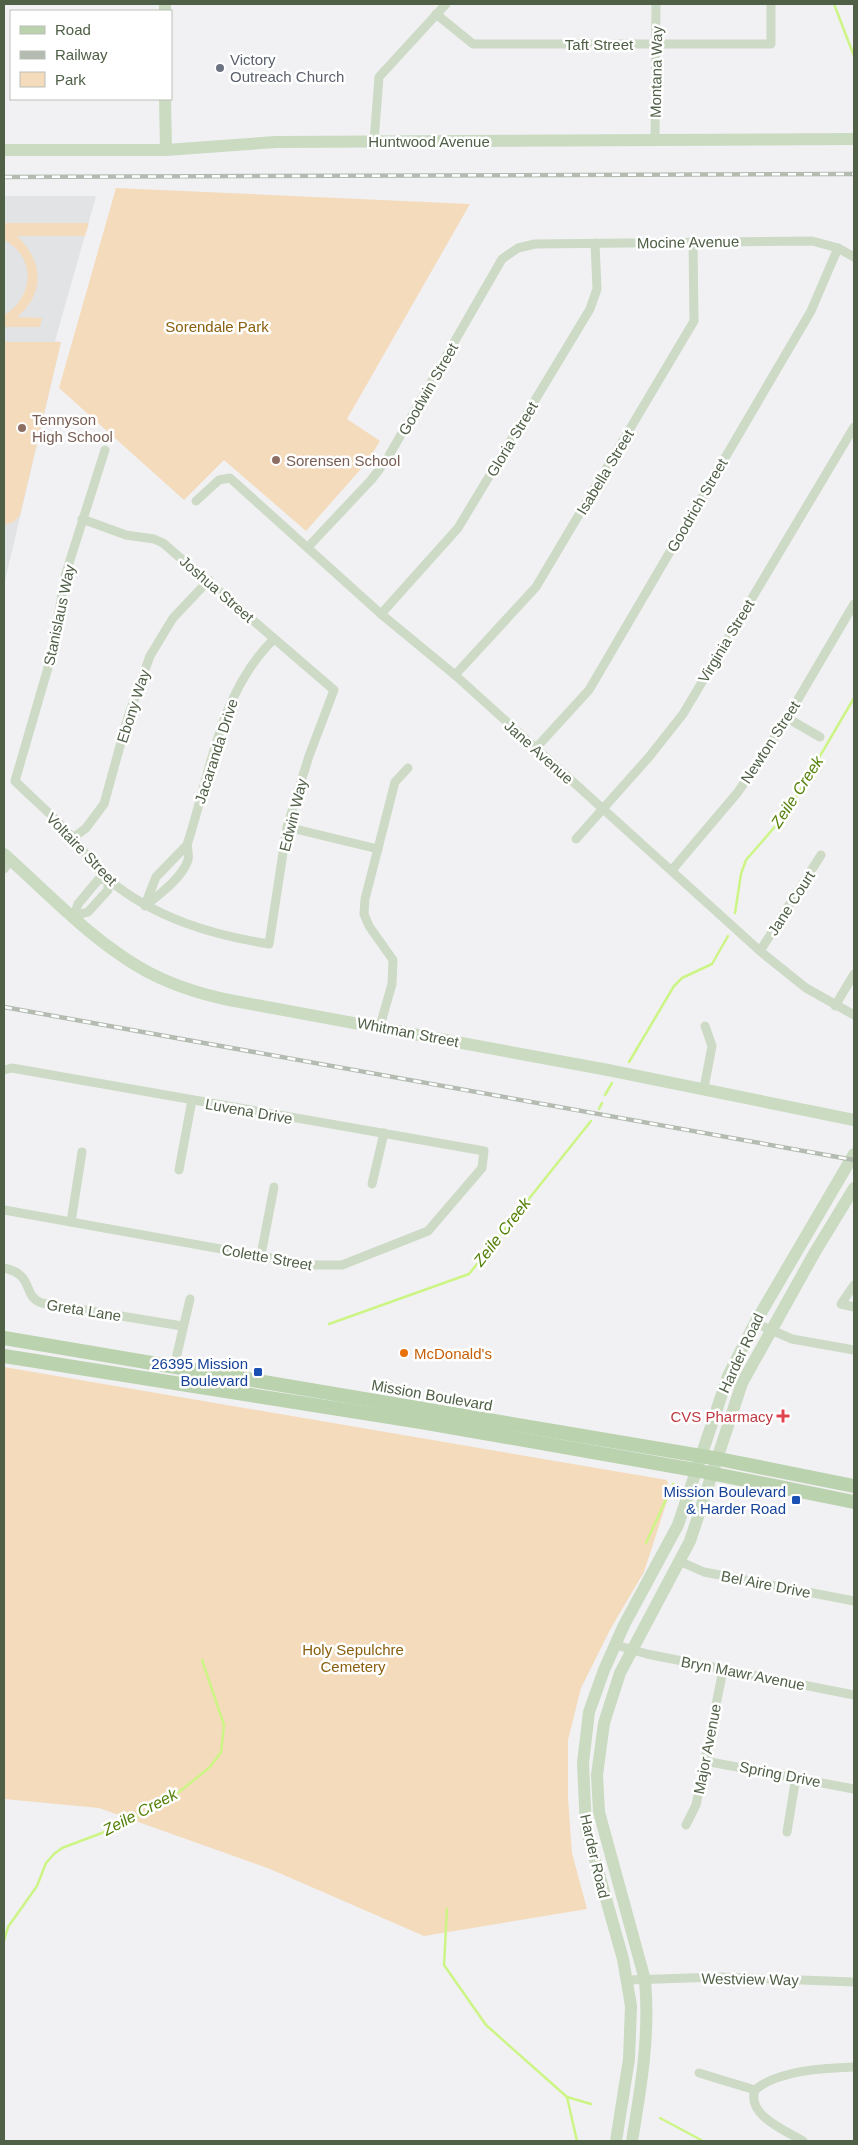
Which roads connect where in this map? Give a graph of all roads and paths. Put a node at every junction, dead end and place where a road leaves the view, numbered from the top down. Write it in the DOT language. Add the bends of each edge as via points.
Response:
graph roads {
  1 [pos="446,4"];
  2 [pos="656,4"];
  3 [pos="770,4"];
  4 [pos="436,14"];
  5 [pos="655,44"];
  6 [pos="165,100"];
  7 [pos="854,139"];
  8 [pos="655,140"];
  9 [pos="374,141"];
  10 [pos="4,150"];
  11 [pos="166,150"];
  12 [pos="693,242"];
  13 [pos="595,243"];
  14 [pos="518,248"];
  15 [pos="838,248"];
  16 [pos="854,257"];
  17 [pos="854,427"];
  18 [pos="105,450"];
  19 [pos="196,501"];
  20 [pos="82,519"];
  21 [pos="308,547"];
  22 [pos="209,580"];
  23 [pos="854,604"];
  24 [pos="381,614"];
  25 [pos="274,639"];
  26 [pos="455,675"];
  27 [pos="334,690"];
  28 [pos="787,718"];
  29 [pos="820,737"];
  30 [pos="535,749"];
  31 [pos="408,768"];
  32 [pos="15,781"];
  33 [pos="604,810"];
  34 [pos="288,827"];
  35 [pos="73,838"];
  36 [pos="576,839"];
  37 [pos="187,845"];
  38 [pos="378,848"];
  39 [pos="821,855"];
  40 [pos="6,861"];
  41 [pos="672,870"];
  42 [pos="108,880"];
  43 [pos="145,906"];
  44 [pos="74,916"];
  45 [pos="269,944"];
  46 [pos="760,951"];
  47 [pos="854,974"];
  48 [pos="836,1006"];
  49 [pos="854,1015"];
  50 [pos="380,1026"];
  51 [pos="705,1026"];
  52 [pos="4,1070"];
  53 [pos="704,1088"];
  54 [pos="192,1100"];
  55 [pos="853,1120"];
  56 [pos="384,1133"];
  57 [pos="484,1151"];
  58 [pos="82,1152"];
  59 [pos="854,1154"];
  60 [pos="179,1170"];
  61 [pos="372,1184"];
  62 [pos="274,1187"];
  63 [pos="854,1188"];
  64 [pos="4,1210"];
  65 [pos="71,1222"];
  66 [pos="260,1255"];
  67 [pos="4,1268"];
  68 [pos="854,1285"];
  69 [pos="190,1300"];
  70 [pos="854,1307"];
  71 [pos="754,1323"];
  72 [pos="182,1326"];
  73 [pos="772,1330"];
  74 [pos="4,1338"];
  75 [pos="854,1350"];
  76 [pos="4,1356"];
  77 [pos="174,1367"];
  78 [pos="431,1411"];
  79 [pos="372,1416"];
  80 [pos="700,1456"];
  81 [pos="719,1459"];
  82 [pos="695,1470"];
  83 [pos="712,1474"];
  84 [pos="854,1486"];
  85 [pos="854,1502"];
  86 [pos="679,1561"];
  87 [pos="854,1601"];
  88 [pos="616,1645"];
  89 [pos="632,1651"];
  90 [pos="723,1670"];
  91 [pos="854,1695"];
  92 [pos="705,1761"];
  93 [pos="796,1777"];
  94 [pos="854,1788"];
  95 [pos="686,1825"];
  96 [pos="787,1832"];
  97 [pos="627,1980"];
  98 [pos="645,1980"];
  99 [pos="854,1982"];
  100 [pos="854,2067"];
  101 [pos="699,2073"];
  102 [pos="755,2090"];
  103 [pos="616,2141"];
  104 [pos="632,2141"];
  105 [pos="803,2141"];
  1 -- 4 [label="street"];
  2 -- 5 [label="street, Montana Way"];
  3 -- 5 [label="street, Taft Street" via="771,44"];
  4 -- 5 [label="street, Taft Street" via="473,44"];
  4 -- 9 [label="street" via="379,77"];
  5 -- 8 [label="street, Montana Way"];
  6 -- 11 [label="street"];
  7 -- 8 [label="street, Huntwood Avenue"];
  8 -- 9 [label="street, Huntwood Avenue"];
  9 -- 11 [label="street, Huntwood Avenue" via="253,142"];
  10 -- 11 [label="street, Huntwood Avenue"];
  12 -- 13 [label="street, Mocine Avenue"];
  12 -- 15 [label="street, Mocine Avenue" via="812,241"];
  12 -- 26 [label="street, Isabella Street" via="694,321 536,587"];
  13 -- 14 [label="street, Mocine Avenue" via="536,244"];
  13 -- 24 [label="street, Gloria Street" via="597,289 590,309 458,528"];
  14 -- 21 [label="street, Goodwin Street" via="502,259 387,459"];
  15 -- 16 [label="street, Mocine Avenue"];
  15 -- 30 [label="street, Goodrich Street" via="811,311 589,690"];
  17 -- 33 [label="street, Virginia Street" via="683,714"];
  18 -- 20 [label="street, Stanislaus Way"];
  19 -- 21 [label="street, Jane Avenue" via="219,480 230,478"];
  20 -- 22 [label="street, Joshua Street" via="126,535 163,543"];
  20 -- 32 [label="street, Stanislaus Way" via="65,576 52,654"];
  21 -- 24 [label="street, Jane Avenue"];
  22 -- 25 [label="street, Joshua Street"];
  22 -- 35 [label="street, Ebony Way" via="160,636 128,717 104,804 86,828"];
  23 -- 28 [label="street, Newton Street"];
  24 -- 26 [label="street, Jane Avenue"];
  25 -- 27 [label="street, Joshua Street"];
  25 -- 37 [label="street, Jacaranda Drive" via="259,654 235,693"];
  26 -- 30 [label="street, Jane Avenue"];
  27 -- 34 [label="street, Edwin Way" via="309,756"];
  28 -- 29 [label="street"];
  28 -- 41 [label="street, Newton Street" via="738,792"];
  30 -- 33 [label="street, Jane Avenue"];
  31 -- 38 [label="street" via="395,782"];
  32 -- 35 [label="street, Voltaire Street"];
  33 -- 36 [label="street, Virginia Street"];
  33 -- 41 [label="street, Jane Avenue"];
  34 -- 38 [label="street"];
  34 -- 45 [label="street, Edwin Way"];
  35 -- 42 [label="street, Voltaire Street"];
  37 -- 43 [label="street, Jacaranda Drive" via="156,877"];
  37 -- 43 [label="street, Jacaranda Drive" via="189,858 184,868 162,893"];
  38 -- 50 [label="street" via="364,914 393,960 392,984"];
  39 -- 46 [label="street, Jane Court"];
  40 -- 44 [label="street, Whitman Street"];
  41 -- 46 [label="street, Jane Avenue"];
  42 -- 43 [label="street, Voltaire Street"];
  42 -- 44 [label="street" via="98,880 78,904"];
  42 -- 44 [label="street" via="108,890 88,912"];
  43 -- 45 [label="street, Voltaire Street" via="218,935"];
  44 -- 50 [label="street, Whitman Street" via="129,961 185,989 229,1000"];
  46 -- 48 [label="street, Jane Avenue" via="806,988"];
  47 -- 48 [label="street"];
  48 -- 49 [label="street, Jane Avenue"];
  50 -- 53 [label="street, Whitman Street"];
  51 -- 53 [label="street" via="712,1046"];
  52 -- 54 [label="street, Luvena Drive" via="16,1068 75,1077"];
  53 -- 55 [label="street, Whitman Street"];
  54 -- 56 [label="street, Luvena Drive"];
  54 -- 60 [label="street"];
  56 -- 57 [label="street, Luvena Drive"];
  56 -- 61 [label="street"];
  57 -- 66 [label="street, Colette Street" via="482,1168 434,1225 420,1235 342,1265 310,1265"];
  58 -- 65 [label="street"];
  59 -- 71 [label="street, Harder Road"];
  62 -- 66 [label="street"];
  63 -- 73 [label="street, Harder Road"];
  64 -- 65 [label="street, Colette Street"];
  65 -- 66 [label="street, Colette Street"];
  67 -- 72 [label="street, Greta Lane" via="23,1277 35,1301"];
  68 -- 70 [label="street" via="841,1304"];
  69 -- 72 [label="street"];
  71 -- 73 [label="street"];
  71 -- 80 [label="street, Harder Road" via="728,1376"];
  72 -- 77 [label="street"];
  73 -- 75 [label="street" via="792,1339"];
  73 -- 81 [label="street, Harder Road" via="742,1383"];
  74 -- 77 [label="main road, Mission Boulevard"];
  76 -- 79 [label="main road, Mission Boulevard"];
  77 -- 78 [label="main road, Mission Boulevard"];
  78 -- 79 [label="main road" via="423,1416 391,1411"];
  78 -- 80 [label="main road, Mission Boulevard"];
  79 -- 82 [label="main road, Mission Boulevard"];
  80 -- 81 [label="main road, Mission Boulevard"];
  80 -- 82 [label="street, Harder Road"];
  81 -- 83 [label="street, Harder Road"];
  81 -- 84 [label="main road, Mission Boulevard"];
  82 -- 83 [label="main road, Mission Boulevard"];
  82 -- 88 [label="street, Harder Road" via="678,1525"];
  83 -- 85 [label="main road, Mission Boulevard"];
  83 -- 86 [label="street, Harder Road" via="693,1534"];
  86 -- 87 [label="street, Bel Aire Drive" via="704,1572"];
  86 -- 89 [label="street, Harder Road"];
  88 -- 89 [label="street"];
  88 -- 97 [label="street, Harder Road" via="590,1712 583,1763 583,1797 592,1853"];
  89 -- 90 [label="street, Bryn Mawr Avenue"];
  89 -- 98 [label="street, Harder Road" via="610,1700 596,1776 598,1812"];
  90 -- 91 [label="street, Bryn Mawr Avenue"];
  90 -- 92 [label="street, Major Avenue"];
  92 -- 93 [label="street, Spring Drive"];
  92 -- 95 [label="street, Major Avenue" via="696,1805"];
  93 -- 94 [label="street, Spring Drive"];
  93 -- 96 [label="street"];
  97 -- 98 [label="street"];
  97 -- 103 [label="street, Harder Road" via="631,2030"];
  98 -- 99 [label="street, Westview Way" via="720,1977"];
  98 -- 104 [label="street, Harder Road" via="648,2004 646,2049"];
  100 -- 102 [label="street" via="780,2076"];
  101 -- 102 [label="street"];
  102 -- 105 [label="street" via="756,2108 765,2118"];
}
